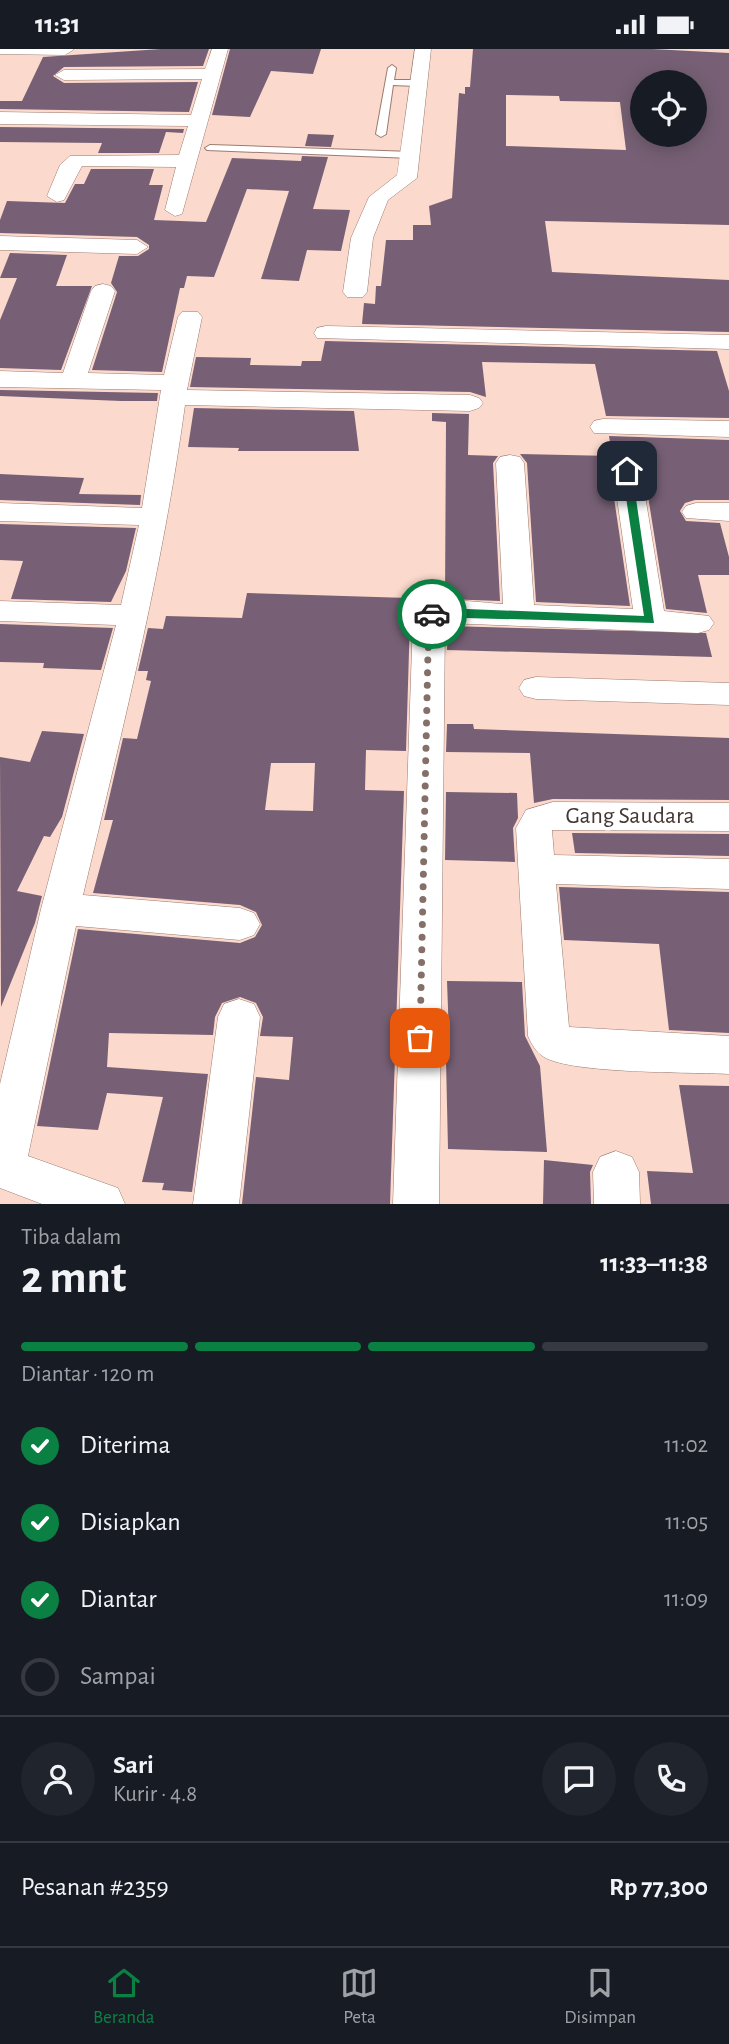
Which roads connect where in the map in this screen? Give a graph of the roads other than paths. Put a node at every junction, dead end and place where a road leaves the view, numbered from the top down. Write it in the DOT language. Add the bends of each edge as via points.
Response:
graph roads {
  1 [pos="0,49"];
  2 [pos="220,49"];
  3 [pos="423,49"];
  4 [pos="65,50"];
  5 [pos="392,68"];
  6 [pos="211,74"];
  7 [pos="64,75"];
  8 [pos="389,82"];
  9 [pos="417,83"];
  10 [pos="0,118"];
  11 [pos="198,121"];
  12 [pos="381,134"];
  13 [pos="210,148"];
  14 [pos="412,155"];
  15 [pos="187,161"];
  16 [pos="57,196"];
  17 [pos="175,210"];
  18 [pos="0,243"];
  19 [pos="137,247"];
  20 [pos="103,291"];
  21 [pos="355,292"];
  22 [pos="190,317"];
  23 [pos="326,333"];
  24 [pos="729,342"];
  25 [pos="0,379"];
  26 [pos="73,381"];
  27 [pos="173,390"];
  28 [pos="674,402"];
  29 [pos="470,404"];
  30 [pos="603,427"];
  31 [pos="682,429"];
  32 [pos="729,429"];
  33 [pos="510,463"];
  34 [pos="627,471"];
  35 [pos="0,512"];
  36 [pos="696,512"];
  37 [pos="729,512"];
  38 [pos="155,517"];
  39 [pos="0,611"];
  40 [pos="519,614"];
  41 [pos="134,616"];
  42 [pos="650,620"];
  43 [pos="698,623"];
  44 [pos="536,688"];
  45 [pos="729,694"];
  46 [pos="729,817"];
  47 [pos="536,869"];
  48 [pos="729,874"];
  49 [pos="60,909"];
  50 [pos="240,923"];
  51 [pos="239,1017"];
  52 [pos="729,1055"];
  53 [pos="1,1167"];
  54 [pos="103,1204"];
  55 [pos="216,1204"];
  56 [pos="416,1204"];
  1 -- 4 [label="street"];
  2 -- 6 [label="street"];
  3 -- 9 [label="street"];
  5 -- 8 [label="lane"];
  6 -- 7 [label="street"];
  6 -- 11 [label="street"];
  8 -- 9 [label="lane"];
  8 -- 12 [label="lane"];
  9 -- 14 [label="street"];
  10 -- 11 [label="street"];
  11 -- 15 [label="street"];
  13 -- 14 [label="lane"];
  14 -- 21 [label="street" via="407,178 379,197 362,238"];
  15 -- 16 [label="street" via="77,160 70,165"];
  15 -- 17 [label="street"];
  18 -- 19 [label="street"];
  20 -- 26 [label="street"];
  22 -- 27 [label="street"];
  23 -- 24 [label="street"];
  25 -- 26 [label="street"];
  26 -- 27 [label="street"];
  27 -- 29 [label="street"];
  27 -- 38 [label="street"];
  28 -- 31 [label="street"];
  30 -- 31 [label="street"];
  31 -- 32 [label="street"];
  33 -- 40 [label="street"];
  34 -- 42 [label="street"];
  35 -- 38 [label="street"];
  36 -- 37 [label="street"];
  38 -- 41 [label="street"];
  39 -- 41 [label="street"];
  40 -- 42 [label="street"];
  40 -- 56 [label="street" via="442,612 429,618"];
  41 -- 49 [label="street"];
  42 -- 43 [label="street"];
  44 -- 45 [label="street"];
  46 -- 47 [label="street, Gang Saudara" via="553,816 539,820 534,828"];
  47 -- 48 [label="street"];
  47 -- 52 [label="street" via="549,1036 560,1045 584,1049"];
  49 -- 50 [label="street"];
  49 -- 53 [label="street"];
  51 -- 55 [label="street"];
  53 -- 54 [label="street"];
}
